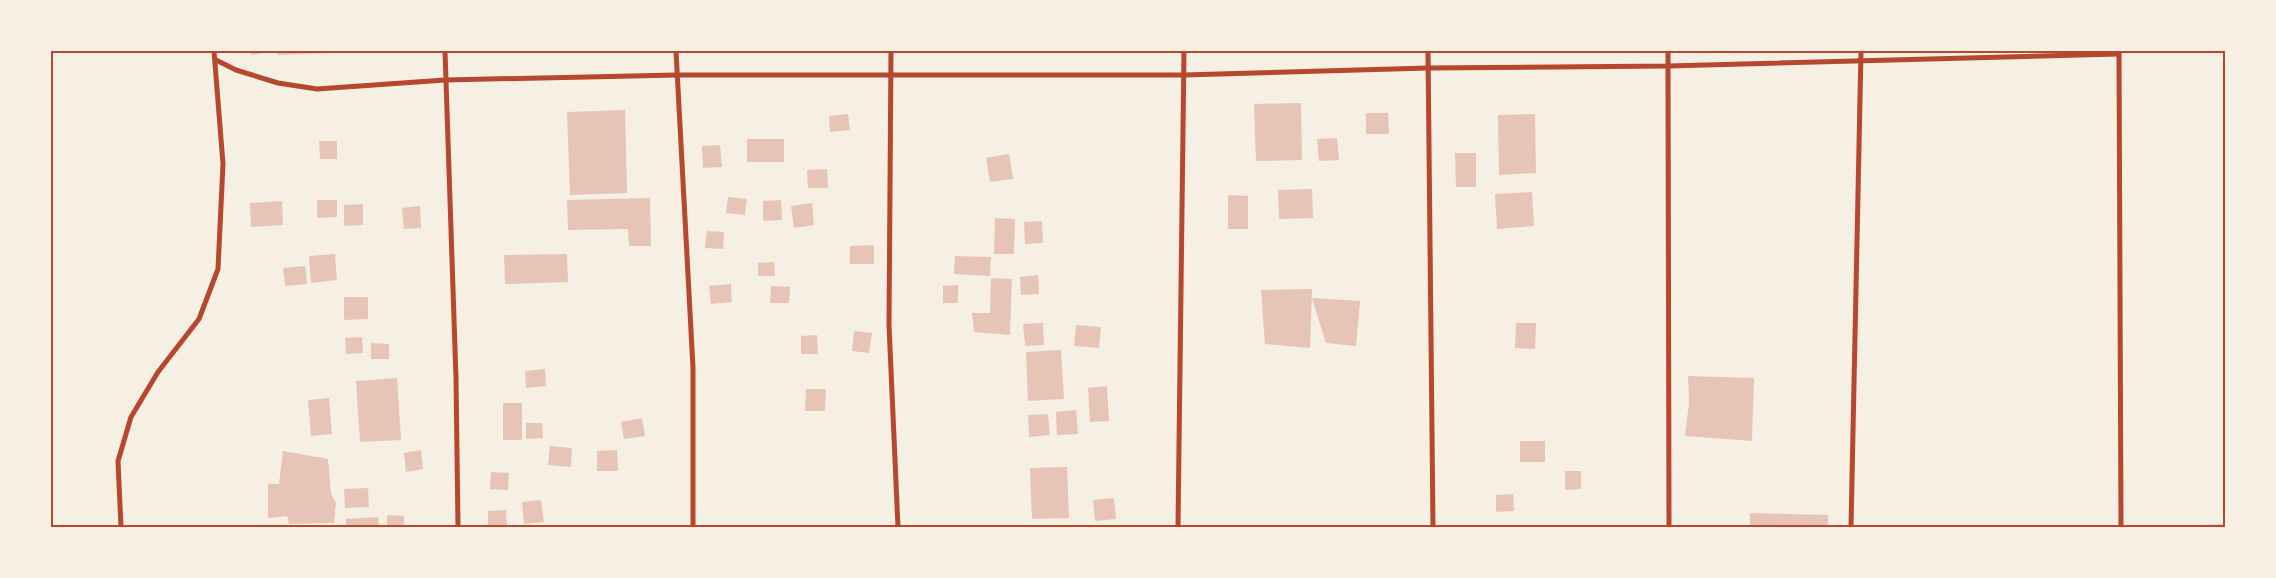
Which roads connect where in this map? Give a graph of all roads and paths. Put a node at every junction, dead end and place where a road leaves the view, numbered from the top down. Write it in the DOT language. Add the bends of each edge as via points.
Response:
graph roads {
  1 [pos="214,51"];
  2 [pos="445,51"];
  3 [pos="676,51"];
  4 [pos="891,51"];
  5 [pos="1184,51"];
  6 [pos="1428,51"];
  7 [pos="1668,51"];
  8 [pos="1861,51"];
  9 [pos="2119,53"];
  10 [pos="216,60"];
  11 [pos="1861,61"];
  12 [pos="1668,66"];
  13 [pos="1428,68"];
  14 [pos="891,73"];
  15 [pos="676,75"];
  16 [pos="1184,75"];
  17 [pos="445,80"];
  18 [pos="121,527"];
  19 [pos="458,527"];
  20 [pos="693,527"];
  21 [pos="898,527"];
  22 [pos="1178,527"];
  23 [pos="1433,527"];
  24 [pos="1669,527"];
  25 [pos="1850,527"];
  26 [pos="2121,527"];
  1 -- 10 [label="street"];
  2 -- 17 [label="street"];
  3 -- 15 [label="street"];
  4 -- 14 [label="street"];
  5 -- 16 [label="street"];
  6 -- 13 [label="street"];
  7 -- 12 [label="street"];
  8 -- 11 [label="street"];
  9 -- 11 [label="street"];
  9 -- 26 [label="street"];
  10 -- 17 [label="street" via="278,83 317,89"];
  10 -- 18 [label="street" via="222,164 218,269 199,319 158,372 131,417 118,461"];
  11 -- 12 [label="street"];
  11 -- 25 [label="street"];
  12 -- 13 [label="street"];
  12 -- 24 [label="street"];
  13 -- 16 [label="street"];
  13 -- 23 [label="street"];
  14 -- 15 [label="street"];
  14 -- 16 [label="street"];
  14 -- 21 [label="street" via="889,325"];
  15 -- 17 [label="street"];
  15 -- 20 [label="street" via="693,368"];
  16 -- 22 [label="street"];
  17 -- 19 [label="street"];
}
